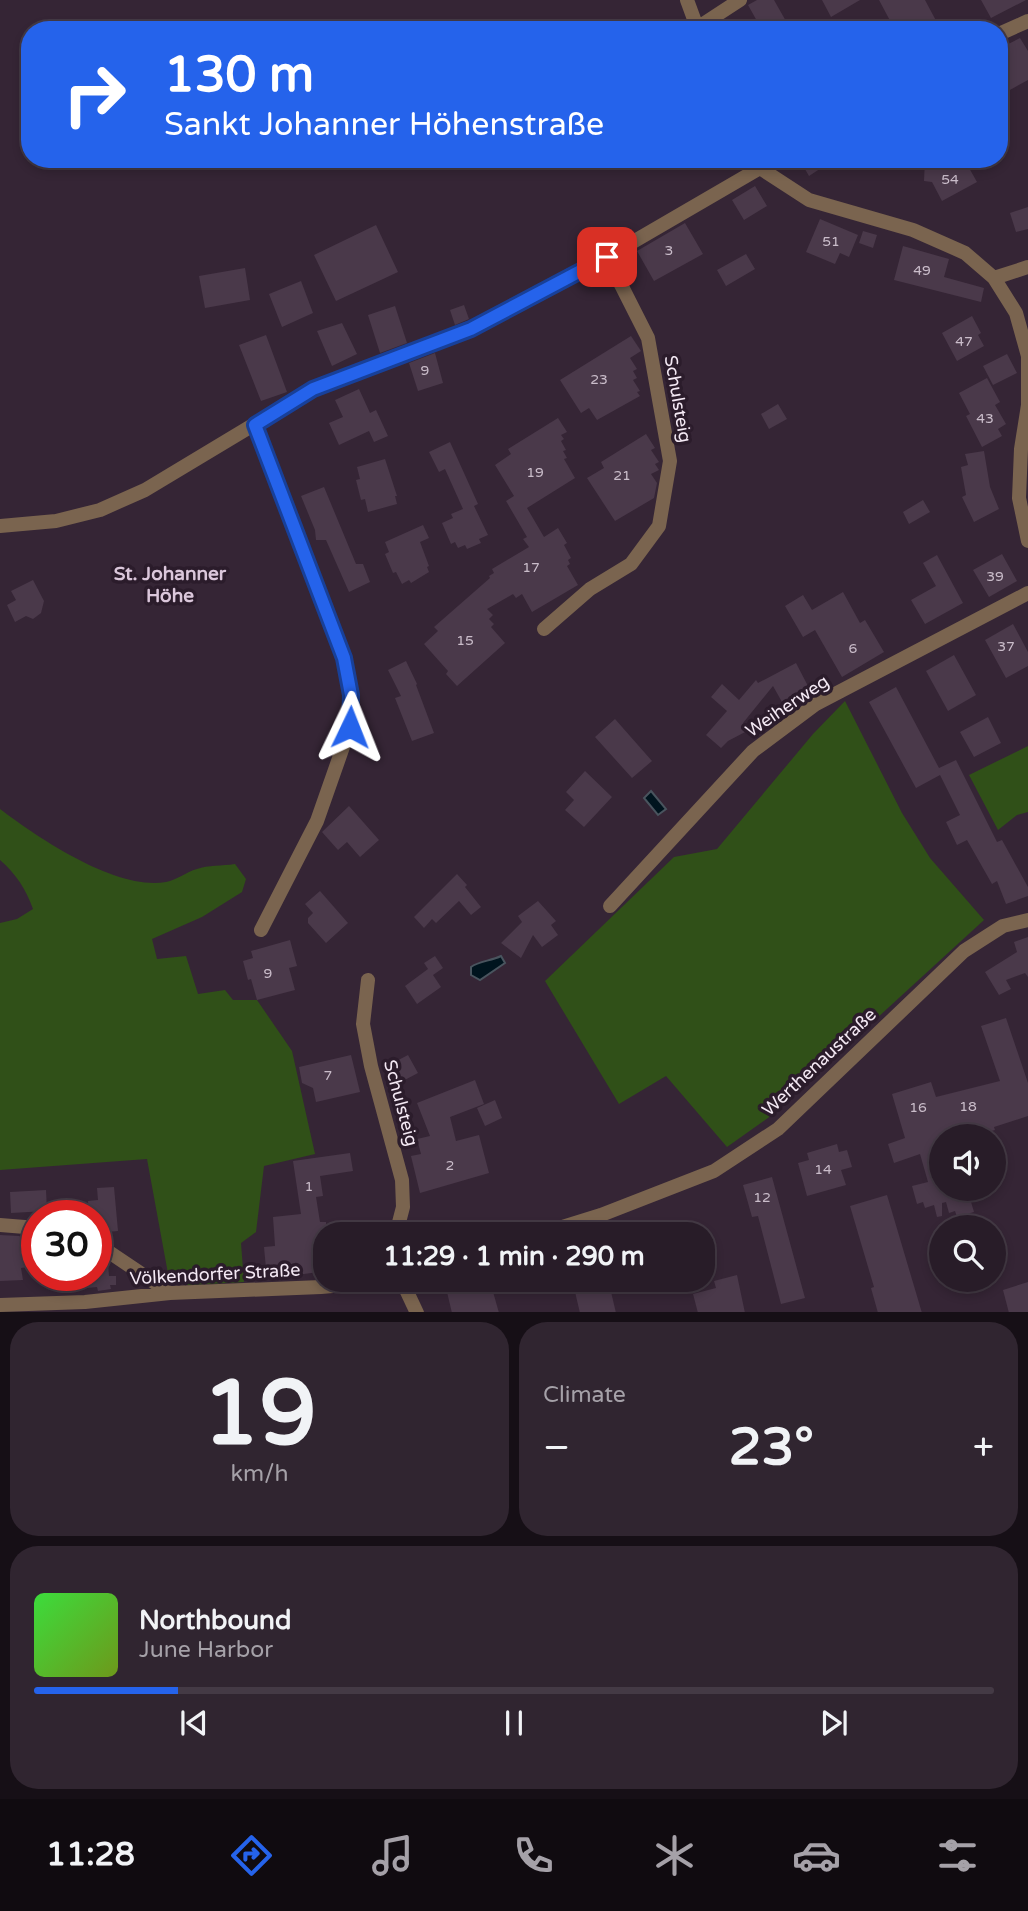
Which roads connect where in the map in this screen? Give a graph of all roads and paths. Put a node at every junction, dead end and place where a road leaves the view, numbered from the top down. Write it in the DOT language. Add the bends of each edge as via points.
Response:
graph roads {
  1 [pos="687,0"];
  2 [pos="740,0"];
  3 [pos="694,21"];
  4 [pos="709,21"];
  5 [pos="1028,21"];
  6 [pos="1008,30"];
  7 [pos="751,168"];
  8 [pos="763,168"];
  9 [pos="607,257"];
  10 [pos="1028,267"];
  11 [pos="994,278"];
  12 [pos="255,425"];
  13 [pos="1025,448"];
  14 [pos="0,526"];
  15 [pos="1028,541"];
  16 [pos="1028,593"];
  17 [pos="544,629"];
  18 [pos="610,906"];
  19 [pos="1028,920"];
  20 [pos="261,929"];
  21 [pos="368,981"];
  22 [pos="399,1222"];
  23 [pos="579,1222"];
  24 [pos="0,1225"];
  25 [pos="21,1227"];
  26 [pos="112,1255"];
  27 [pos="313,1287"];
  28 [pos="407,1292"];
  29 [pos="170,1293"];
  30 [pos="0,1305"];
  31 [pos="417,1312"];
  1 -- 3 [label="street"];
  2 -- 4 [label="street"];
  5 -- 6 [label="street"];
  7 -- 9 [label="street"];
  8 -- 11 [label="street" via="809,200 913,230 965,253"];
  9 -- 12 [label="street" via="471,329 313,389"];
  9 -- 17 [label="street, Schulsteig" via="648,338 670,461 662,513 659,526 631,564 590,589"];
  10 -- 11 [label="street"];
  11 -- 13 [label="street" via="1016,313 1028,356"];
  12 -- 14 [label="street" via="145,490 100,510 57,521"];
  12 -- 20 [label="street" via="344,658 351,695 350,727 317,821"];
  13 -- 15 [label="street" via="1019,498"];
  16 -- 18 [label="street, Weiherweg" via="816,704 753,751"];
  19 -- 23 [label="street, Werthenaustraße" via="1003,926 964,951 778,1129 714,1171"];
  21 -- 22 [label="street, Schulsteig" via="363,1024 402,1180"];
  24 -- 25 [label="street"];
  26 -- 29 [label="street"];
  27 -- 29 [label="street, Völkendorfer Straße"];
  28 -- 31 [label="street"];
  29 -- 30 [label="street, Völkendorfer Straße"];
}
